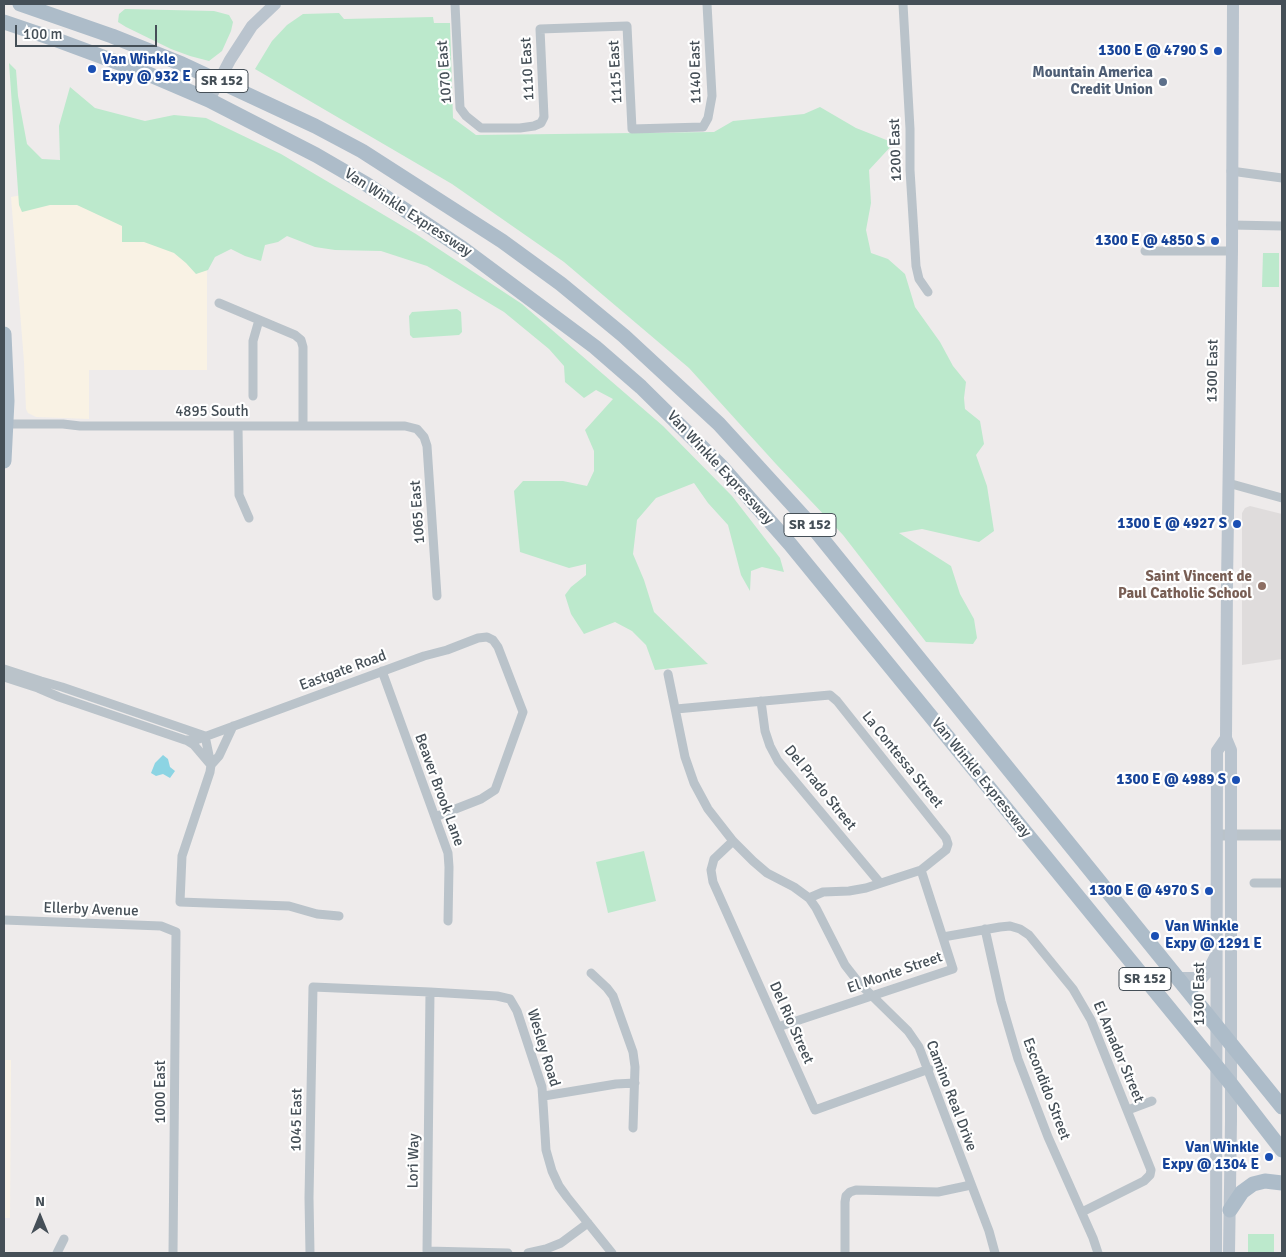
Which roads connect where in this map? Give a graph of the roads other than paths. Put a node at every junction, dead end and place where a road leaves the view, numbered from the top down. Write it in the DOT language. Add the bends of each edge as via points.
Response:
graph roads {
  1 [pos="20,4"];
  2 [pos="275,4"];
  3 [pos="455,4"];
  4 [pos="707,4"];
  5 [pos="904,4"];
  6 [pos="1233,4"];
  7 [pos="4,22"];
  8 [pos="585,27"];
  9 [pos="218,80"];
  10 [pos="209,100"];
  11 [pos="541,123"];
  12 [pos="632,129"];
  13 [pos="1231,171"];
  14 [pos="1282,178"];
  15 [pos="1231,225"];
  16 [pos="1282,226"];
  17 [pos="1145,251"];
  18 [pos="1232,251"];
  19 [pos="928,292"];
  20 [pos="219,303"];
  21 [pos="259,320"];
  22 [pos="4,334"];
  23 [pos="253,396"];
  24 [pos="6,418"];
  25 [pos="238,426"];
  26 [pos="303,426"];
  27 [pos="417,429"];
  28 [pos="4,461"];
  29 [pos="1228,483"];
  30 [pos="1282,498"];
  31 [pos="248,518"];
  32 [pos="437,596"];
  33 [pos="4,668"];
  34 [pos="382,672"];
  35 [pos="668,674"];
  36 [pos="4,677"];
  37 [pos="761,701"];
  38 [pos="676,709"];
  39 [pos="233,726"];
  40 [pos="205,736"];
  41 [pos="1226,738"];
  42 [pos="185,740"];
  43 [pos="211,765"];
  44 [pos="435,817"];
  45 [pos="1216,835"];
  46 [pos="1230,835"];
  47 [pos="1282,835"];
  48 [pos="732,841"];
  49 [pos="921,870"];
  50 [pos="880,882"];
  51 [pos="1254,883"];
  52 [pos="1282,883"];
  53 [pos="809,898"];
  54 [pos="338,916"];
  55 [pos="4,920"];
  56 [pos="448,921"];
  57 [pos="985,929"];
  58 [pos="176,932"];
  59 [pos="943,937"];
  60 [pos="1217,952"];
  61 [pos="591,973"];
  62 [pos="1179,978"];
  63 [pos="314,987"];
  64 [pos="430,992"];
  65 [pos="872,996"];
  66 [pos="1216,1024"];
  67 [pos="778,1027"];
  68 [pos="1231,1042"];
  69 [pos="1216,1067"];
  70 [pos="928,1069"];
  71 [pos="635,1083"];
  72 [pos="1231,1084"];
  73 [pos="544,1096"];
  74 [pos="1152,1101"];
  75 [pos="1282,1107"];
  76 [pos="1128,1110"];
  77 [pos="633,1128"];
  78 [pos="1282,1150"];
  79 [pos="1282,1183"];
  80 [pos="971,1185"];
  81 [pos="1230,1210"];
  82 [pos="1082,1212"];
  83 [pos="588,1223"];
  84 [pos="64,1239"];
  85 [pos="57,1253"];
  86 [pos="173,1253"];
  87 [pos="310,1253"];
  88 [pos="508,1253"];
  89 [pos="528,1253"];
  90 [pos="612,1253"];
  91 [pos="845,1253"];
  92 [pos="995,1253"];
  93 [pos="1098,1253"];
  94 [pos="1216,1253"];
  95 [pos="1229,1253"];
  1 -- 9 [label="main road, Van Winkle Expressway / SR 152" via="112,36"];
  2 -- 9 [label="main road" via="252,26"];
  3 -- 11 [label="street, 1070 East" via="460,108 481,128 520,128"];
  4 -- 12 [label="street, 1140 East" via="712,96 703,127"];
  5 -- 19 [label="street, 1200 East" via="916,266 919,279"];
  6 -- 13 [label="main road, 1300 East"];
  7 -- 10 [label="main road, Van Winkle Expressway / SR 152" via="115,60"];
  8 -- 11 [label="street, 1110 East" via="540,29 544,117"];
  8 -- 12 [label="street, 1115 East" via="627,26"];
  9 -- 10 [label="main road"];
  9 -- 62 [label="main road, Van Winkle Expressway / SR 152" via="362,151 474,221 561,284 687,393 751,457 811,525"];
  10 -- 69 [label="main road, Van Winkle Expressway / SR 152" via="316,154 462,248 595,347 675,419 790,544"];
  13 -- 14 [label="street"];
  13 -- 15 [label="main road, 1300 East"];
  15 -- 16 [label="street"];
  15 -- 18 [label="main road, 1300 East"];
  17 -- 18 [label="street"];
  18 -- 29 [label="main road, 1300 East"];
  20 -- 21 [label="street"];
  21 -- 23 [label="street" via="253,341"];
  21 -- 26 [label="street" via="295,335 302,342"];
  22 -- 24 [label="main road"];
  24 -- 25 [label="street, 4895 South" via="80,426"];
  24 -- 28 [label="main road"];
  25 -- 26 [label="street, 4895 South"];
  25 -- 31 [label="street" via="239,495"];
  26 -- 27 [label="street, 4895 South" via="405,426"];
  27 -- 32 [label="street, 1065 East" via="427,446"];
  29 -- 30 [label="street"];
  29 -- 41 [label="main road, 1300 East"];
  33 -- 40 [label="street"];
  34 -- 39 [label="street, Eastgate Road"];
  34 -- 44 [label="street, Beaver Brook Lane"];
  34 -- 44 [label="street, Eastgate Road" via="487,637 498,647 522,712 495,790"];
  35 -- 38 [label="street, Camino Real Drive"];
  36 -- 42 [label="street"];
  37 -- 38 [label="street, La Contessa Street"];
  37 -- 49 [label="street, La Contessa Street" via="826,695 834,698 946,838 946,850"];
  37 -- 50 [label="street, Del Prado Street" via="765,731 778,761"];
  38 -- 48 [label="street, Camino Real Drive" via="685,757 694,783 708,809"];
  39 -- 40 [label="street, Eastgate Road"];
  39 -- 43 [label="street" via="220,756"];
  40 -- 42 [label="street, Eastgate Road"];
  40 -- 43 [label="street"];
  41 -- 45 [label="main road, 1300 East" via="1217,751"];
  41 -- 46 [label="main road, 1300 East" via="1230,750"];
  42 -- 43 [label="street" via="194,745"];
  43 -- 54 [label="street" via="182,856 180,902 289,906"];
  44 -- 56 [label="street, Beaver Brook Lane" via="449,860"];
  45 -- 46 [label="street"];
  45 -- 60 [label="main road, 1300 East"];
  46 -- 47 [label="street"];
  46 -- 68 [label="main road, 1300 East"];
  48 -- 53 [label="street, Camino Real Drive" via="760,868"];
  48 -- 67 [label="street, Del Rio Street" via="714,859 712,878"];
  49 -- 50 [label="street, La Contessa Street"];
  49 -- 59 [label="street, El Monte Street"];
  50 -- 53 [label="street, La Contessa Street" via="858,890 823,892"];
  51 -- 52 [label="street"];
  53 -- 65 [label="street, Camino Real Drive" via="845,965"];
  55 -- 58 [label="street, Ellerby Avenue" via="161,926"];
  57 -- 59 [label="street, El Amador Street"];
  57 -- 76 [label="street, El Amador Street" via="1010,926 1025,932 1073,990 1091,1020"];
  57 -- 82 [label="street, Escondido Street" via="1018,1059"];
  58 -- 86 [label="street, 1000 East"];
  59 -- 65 [label="street, El Monte Street" via="953,969"];
  60 -- 62 [label="main road" via="1202,978"];
  60 -- 66 [label="main road, 1300 East"];
  61 -- 71 [label="street" via="613,996 634,1052"];
  62 -- 66 [label="main road, Van Winkle Expressway / SR 152"];
  63 -- 64 [label="street, Wesley Road"];
  63 -- 87 [label="street, 1045 East"];
  64 -- 73 [label="street, Wesley Road" via="510,999 517,1011"];
  64 -- 88 [label="street, Lori Way" via="427,1251"];
  65 -- 67 [label="street, El Monte Street"];
  65 -- 70 [label="street, Camino Real Drive" via="914,1038"];
  66 -- 68 [label="main road, Van Winkle Expressway / SR 152"];
  66 -- 69 [label="main road, 1300 East"];
  67 -- 70 [label="street, Del Rio Street" via="815,1110"];
  68 -- 72 [label="main road, 1300 East"];
  68 -- 75 [label="main road, Van Winkle Expressway / SR 152"];
  69 -- 72 [label="main road, Van Winkle Expressway / SR 152"];
  69 -- 94 [label="main road, 1300 East"];
  70 -- 80 [label="street, Camino Real Drive"];
  71 -- 73 [label="street"];
  71 -- 77 [label="street"];
  72 -- 78 [label="main road, Van Winkle Expressway / SR 152"];
  72 -- 81 [label="main road, 1300 East"];
  73 -- 83 [label="street, Wesley Road" via="546,1150 552,1171 559,1186"];
  74 -- 76 [label="street"];
  76 -- 82 [label="street, El Amador Street" via="1150,1164 1150,1175"];
  79 -- 81 [label="main road" via="1265,1181 1253,1184 1242,1192"];
  80 -- 91 [label="street" via="938,1192 850,1192 845,1202"];
  80 -- 92 [label="street, Camino Real Drive"];
  81 -- 95 [label="main road, 1300 East"];
  82 -- 93 [label="street, Escondido Street"];
  83 -- 89 [label="street" via="561,1243"];
  83 -- 90 [label="street, Wesley Road"];
  84 -- 85 [label="street"];
}
